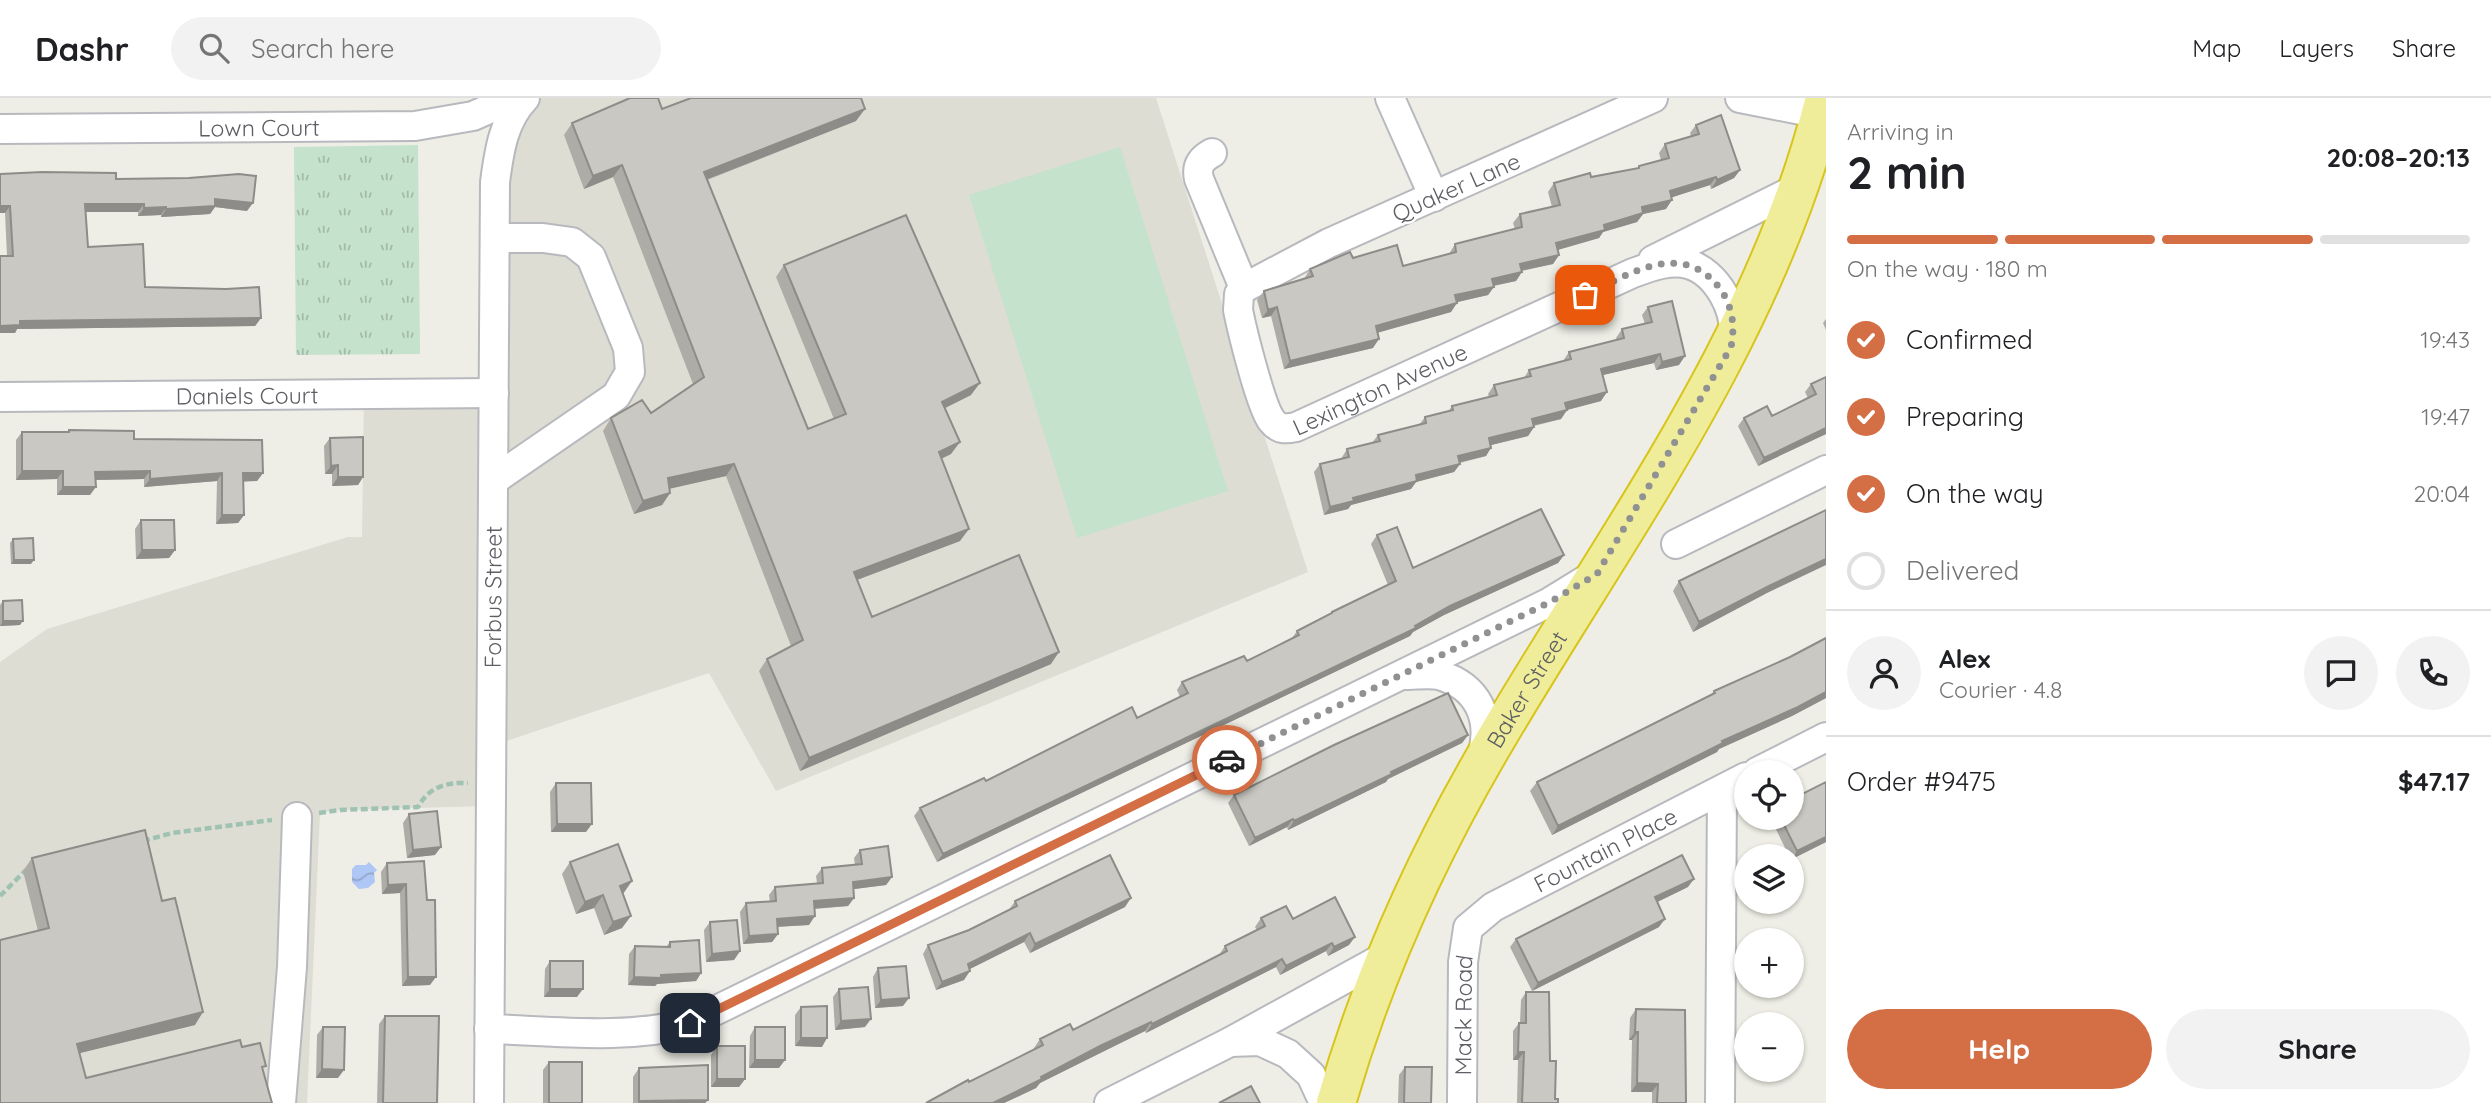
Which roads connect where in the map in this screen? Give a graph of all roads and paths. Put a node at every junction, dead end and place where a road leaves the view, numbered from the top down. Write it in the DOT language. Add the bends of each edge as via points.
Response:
graph roads {
  1 [pos="514,98"];
  2 [pos="525,98"];
  3 [pos="1390,98"];
  4 [pos="1653,98"];
  5 [pos="1740,98"];
  6 [pos="1617,106"];
  7 [pos="1824,109"];
  8 [pos="0,129"];
  9 [pos="1212,153"];
  10 [pos="1800,187"];
  11 [pos="1434,197"];
  12 [pos="496,238"];
  13 [pos="1633,273"];
  14 [pos="1251,284"];
  15 [pos="1731,347"];
  16 [pos="494,393"];
  17 [pos="0,397"];
  18 [pos="1826,470"];
  19 [pos="494,480"];
  20 [pos="1676,544"];
  21 [pos="1597,574"];
  22 [pos="1403,675"];
  23 [pos="1826,737"];
  24 [pos="1781,760"];
  25 [pos="1476,772"];
  26 [pos="1734,784"];
  27 [pos="492,785"];
  28 [pos="1722,790"];
  29 [pos="297,817"];
  30 [pos="136,842"];
  31 [pos="36,867"];
  32 [pos="0,896"];
  33 [pos="1468,928"];
  34 [pos="1386,956"];
  35 [pos="1733,977"];
  36 [pos="489,1029"];
  37 [pos="1230,1042"];
  38 [pos="281,1103"];
  39 [pos="489,1103"];
  40 [pos="1109,1103"];
  41 [pos="1324,1103"];
  42 [pos="1336,1103"];
  43 [pos="1462,1103"];
  44 [pos="1720,1103"];
  1 -- 8 [label="street, Lown Court" via="473,116 415,126"];
  2 -- 12 [label="street, Forbus Street" via="514,110 501,143 495,182"];
  3 -- 11 [label="street"];
  4 -- 6 [label="street, Quaker Lane"];
  5 -- 7 [label="street"];
  6 -- 11 [label="street, Quaker Lane"];
  7 -- 10 [label="highway, Baker Street"];
  9 -- 14 [label="street" via="1200,163 1199,179"];
  10 -- 13 [label="street, Lexington Avenue"];
  10 -- 15 [label="highway, Baker Street"];
  11 -- 14 [label="street, Quaker Lane" via="1329,243"];
  12 -- 16 [label="street, Forbus Street"];
  12 -- 19 [label="street" via="572,242 591,257 628,348 629,372 616,396"];
  13 -- 14 [label="street, Lexington Avenue" via="1286,429 1267,412 1238,310 1239,294"];
  13 -- 15 [label="street, Lexington Avenue" via="1673,262 1700,269 1718,287 1730,309"];
  15 -- 21 [label="highway, Baker Street"];
  16 -- 17 [label="street, Daniels Court"];
  16 -- 19 [label="street, Forbus Street"];
  18 -- 20 [label="street"];
  19 -- 27 [label="street, Forbus Street"];
  21 -- 22 [label="street"];
  21 -- 25 [label="highway, Baker Street"];
  22 -- 25 [label="street" via="1438,675 1468,689 1484,713 1487,740"];
  22 -- 36 [label="street" via="690,1023 635,1033"];
  23 -- 24 [label="street"];
  25 -- 34 [label="highway, Baker Street" via="1431,856"];
  26 -- 28 [label="street, Fountain Place"];
  27 -- 29 [label="path" via="445,783 425,794 418,807"];
  27 -- 36 [label="street, Forbus Street"];
  28 -- 33 [label="street, Fountain Place" via="1493,906"];
  28 -- 35 [label="street"];
  29 -- 30 [label="path"];
  29 -- 38 [label="street"];
  31 -- 32 [label="path" via="23,871"];
  33 -- 43 [label="street, Mack Road" via="1463,962"];
  34 -- 37 [label="street"];
  34 -- 42 [label="highway, Baker Street"];
  35 -- 44 [label="street"];
  36 -- 39 [label="street, Forbus Street"];
  37 -- 40 [label="street"];
  37 -- 41 [label="street" via="1260,1041 1288,1054 1311,1075"];
}
